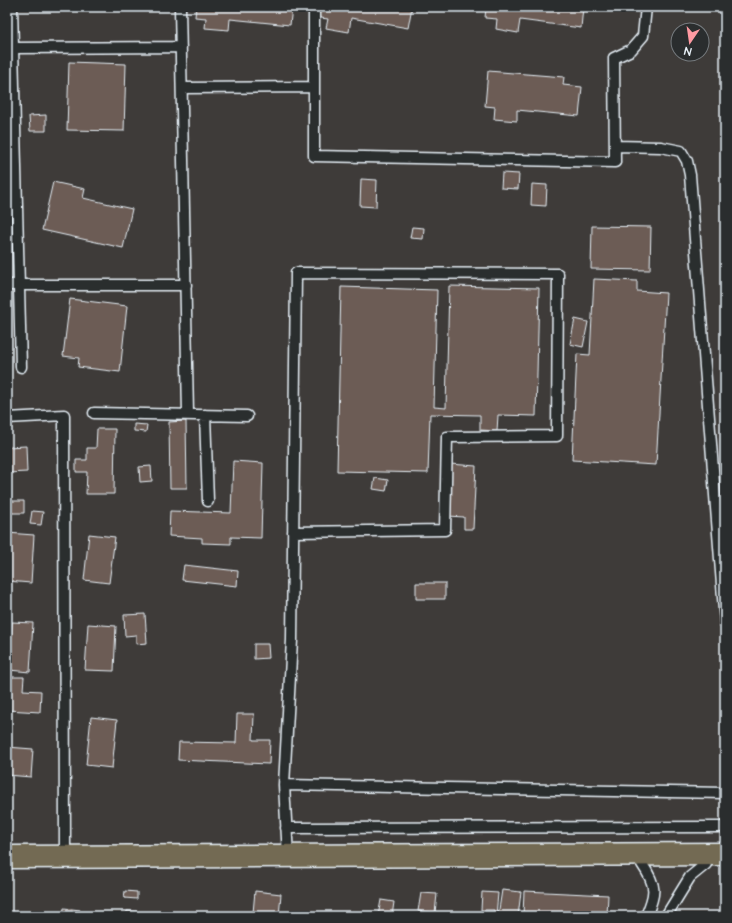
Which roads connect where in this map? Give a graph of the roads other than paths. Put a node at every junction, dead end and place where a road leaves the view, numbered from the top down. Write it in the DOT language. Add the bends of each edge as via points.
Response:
graph roads {
  1 [pos="12,7"];
  2 [pos="180,7"];
  3 [pos="314,7"];
  4 [pos="646,7"];
  5 [pos="181,47"];
  6 [pos="14,48"];
  7 [pos="314,86"];
  8 [pos="182,88"];
  9 [pos="615,146"];
  10 [pos="7,285"];
  11 [pos="19,285"];
  12 [pos="186,286"];
  13 [pos="21,367"];
  14 [pos="94,413"];
  15 [pos="188,414"];
  16 [pos="205,415"];
  17 [pos="247,416"];
  18 [pos="7,418"];
  19 [pos="208,501"];
  20 [pos="293,532"];
  21 [pos="725,624"];
  22 [pos="284,785"];
  23 [pos="725,793"];
  24 [pos="725,827"];
  25 [pos="286,828"];
  26 [pos="725,854"];
  27 [pos="288,856"];
  28 [pos="7,857"];
  29 [pos="65,857"];
  30 [pos="642,864"];
  31 [pos="715,864"];
  32 [pos="7,867"];
  33 [pos="646,916"];
  34 [pos="666,916"];
  1 -- 6 [label="lane"];
  2 -- 5 [label="lane"];
  3 -- 7 [label="lane"];
  4 -- 9 [label="lane" via="643,36 631,50 614,58"];
  5 -- 6 [label="lane"];
  5 -- 8 [label="lane"];
  6 -- 11 [label="lane"];
  7 -- 8 [label="lane"];
  7 -- 9 [label="lane" via="314,156 615,162"];
  8 -- 12 [label="lane"];
  9 -- 21 [label="lane" via="661,147 681,151 687,161"];
  10 -- 11 [label="lane"];
  11 -- 12 [label="lane"];
  11 -- 13 [label="lane"];
  12 -- 15 [label="lane"];
  14 -- 15 [label="lane"];
  15 -- 16 [label="lane"];
  16 -- 17 [label="lane"];
  16 -- 19 [label="lane"];
  18 -- 29 [label="lane" via="64,416"];
  20 -- 20 [label="lane" via="296,273 558,274 557,436 447,437 445,530"];
  20 -- 22 [label="lane" via="292,640"];
  22 -- 23 [label="lane"];
  22 -- 25 [label="lane"];
  24 -- 25 [label="lane"];
  25 -- 27 [label="lane"];
  26 -- 27 [label="main road"];
  27 -- 29 [label="main road"];
  28 -- 29 [label="main road"];
  30 -- 31 [label="main road"];
  30 -- 32 [label="main road"];
  30 -- 33 [label="lane" via="654,887 653,900"];
  31 -- 34 [label="lane" via="690,877"];
}
